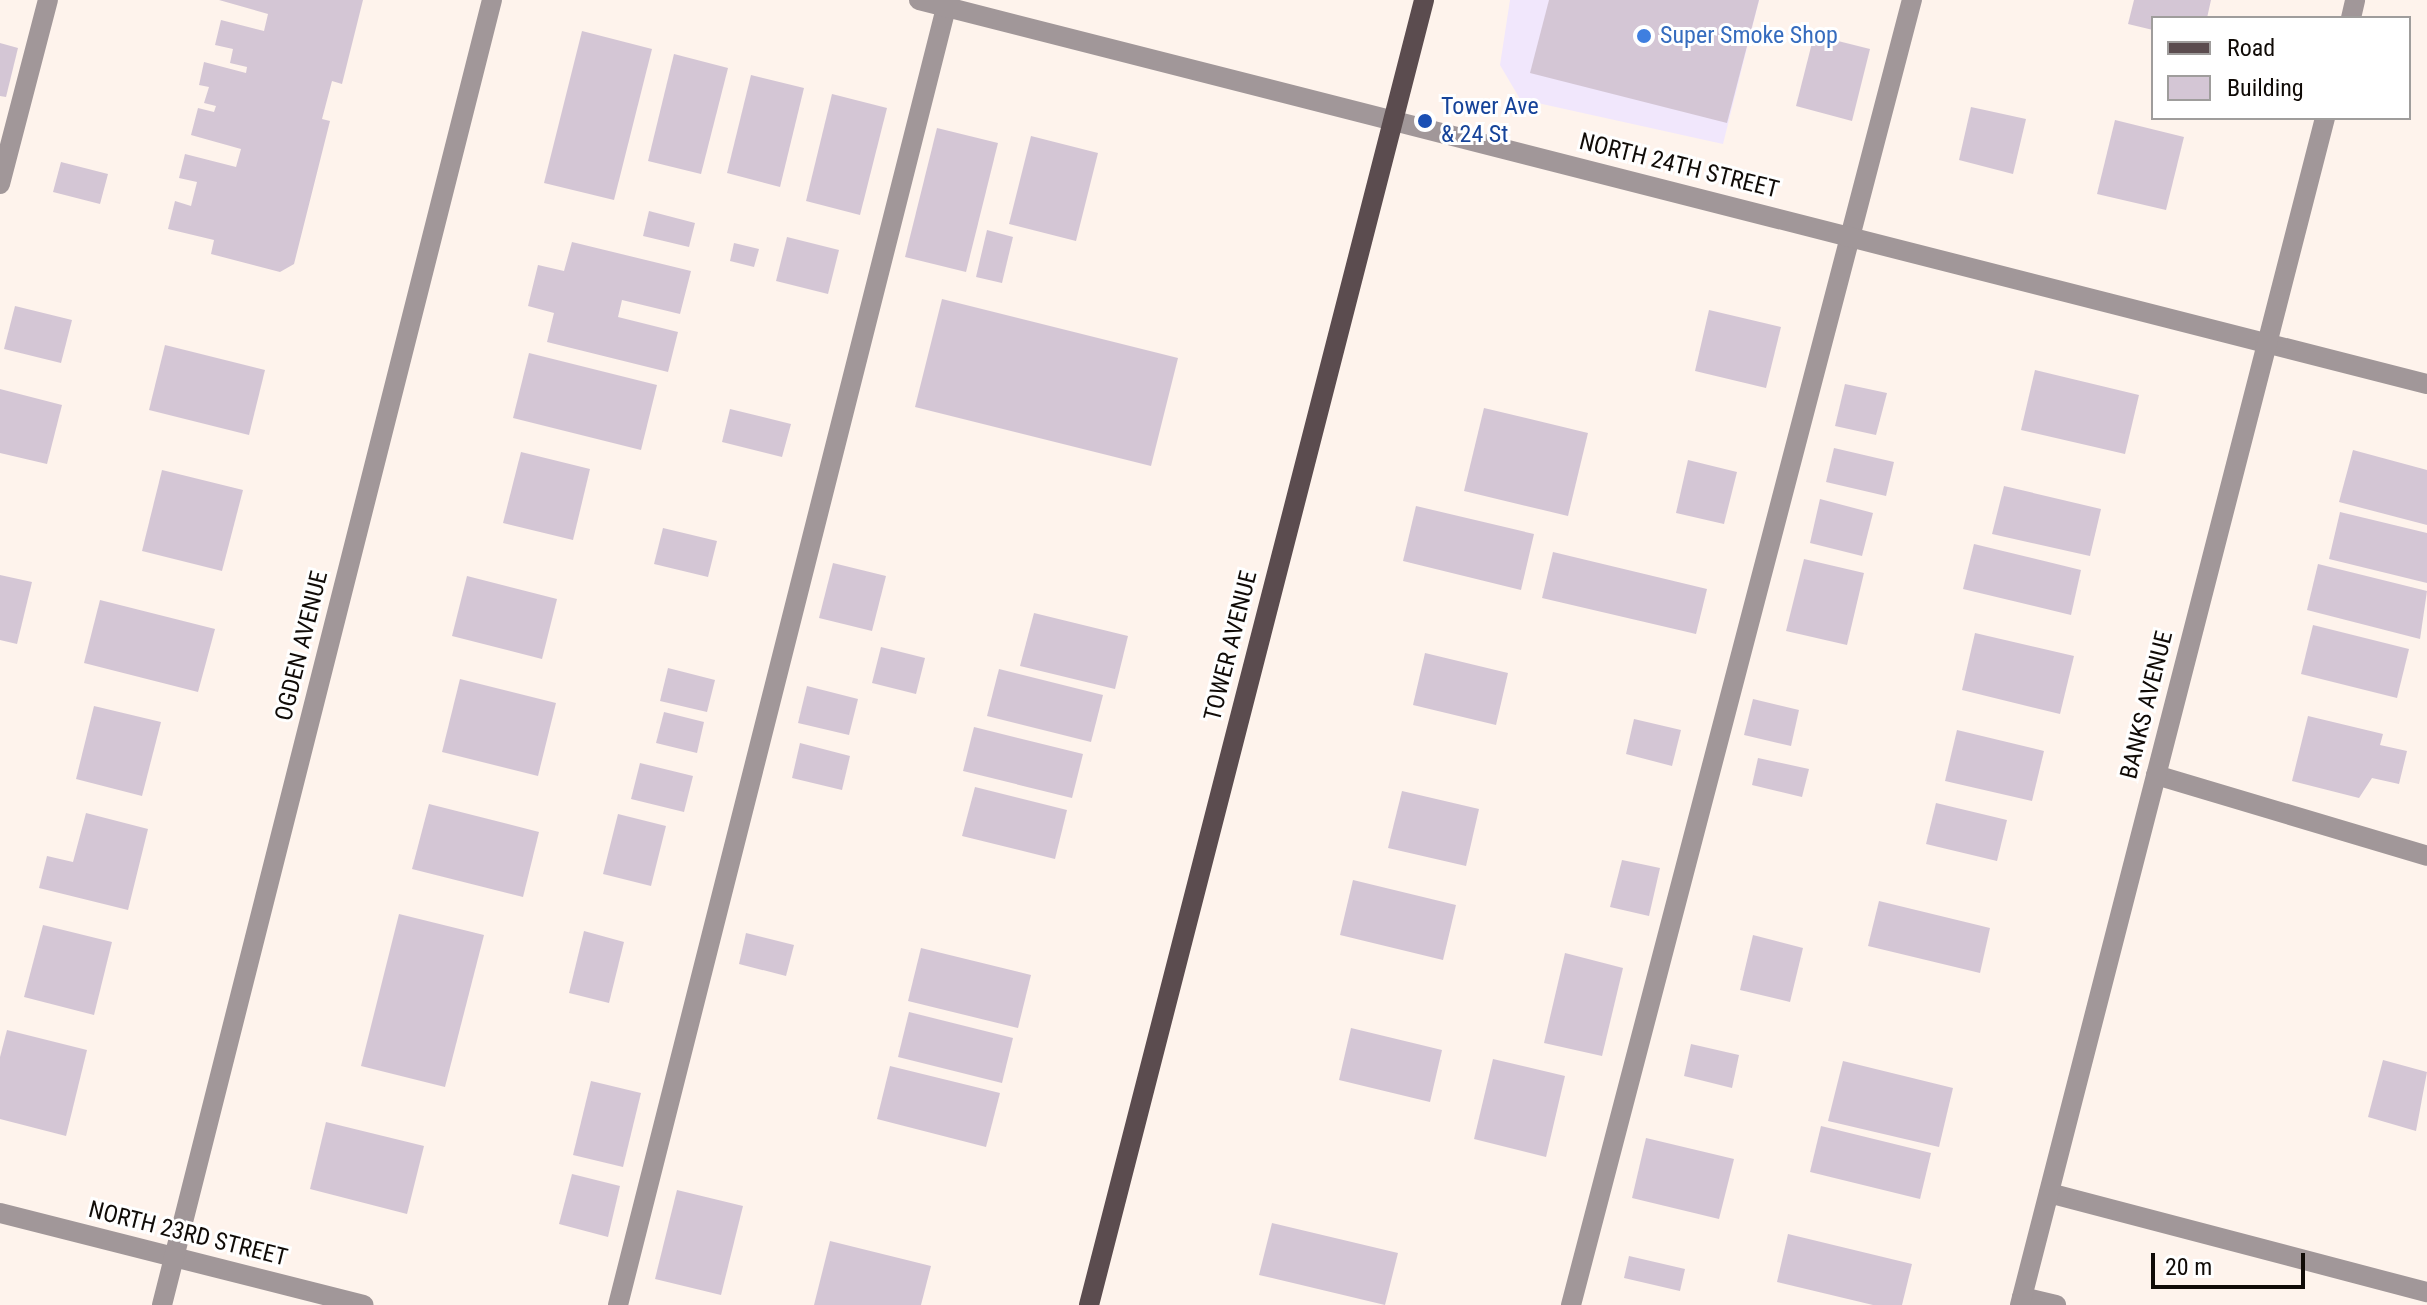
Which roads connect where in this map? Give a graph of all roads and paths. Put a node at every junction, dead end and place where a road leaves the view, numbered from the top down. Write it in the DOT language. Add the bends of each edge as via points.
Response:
graph roads {
  1 [pos="48,0"];
  2 [pos="492,0"];
  3 [pos="919,0"];
  4 [pos="1424,0"];
  5 [pos="1912,0"];
  6 [pos="947,4"];
  7 [pos="1393,120"];
  8 [pos="2324,120"];
  9 [pos="0,184"];
  10 [pos="1852,236"];
  11 [pos="2267,342"];
  12 [pos="2427,384"];
  13 [pos="2156,775"];
  14 [pos="2427,856"];
  15 [pos="2049,1193"];
  16 [pos="0,1213"];
  17 [pos="174,1257"];
  18 [pos="2427,1292"];
  19 [pos="2021,1301"];
  20 [pos="162,1305"];
  21 [pos="364,1305"];
  22 [pos="618,1305"];
  23 [pos="1089,1305"];
  24 [pos="1571,1305"];
  25 [pos="2056,1305"];
  1 -- 9 [label="street"];
  2 -- 17 [label="street, OGDEN AVENUE"];
  3 -- 6 [label="street, NORTH 24TH STREET"];
  4 -- 7 [label="main road, TOWER AVENUE"];
  5 -- 10 [label="street"];
  6 -- 7 [label="street, NORTH 24TH STREET"];
  6 -- 22 [label="street"];
  7 -- 10 [label="street, NORTH 24TH STREET"];
  7 -- 23 [label="main road, TOWER AVENUE"];
  8 -- 11 [label="street, BANKS AVENUE"];
  10 -- 11 [label="street, NORTH 24TH STREET"];
  10 -- 24 [label="street"];
  11 -- 12 [label="street, NORTH 24TH STREET"];
  11 -- 13 [label="street, BANKS AVENUE"];
  13 -- 14 [label="street"];
  13 -- 15 [label="street, BANKS AVENUE"];
  15 -- 18 [label="street"];
  15 -- 19 [label="street, BANKS AVENUE"];
  16 -- 17 [label="street, NORTH 23RD STREET"];
  17 -- 20 [label="street, OGDEN AVENUE"];
  17 -- 21 [label="street, NORTH 23RD STREET"];
  19 -- 25 [label="street"];
}
